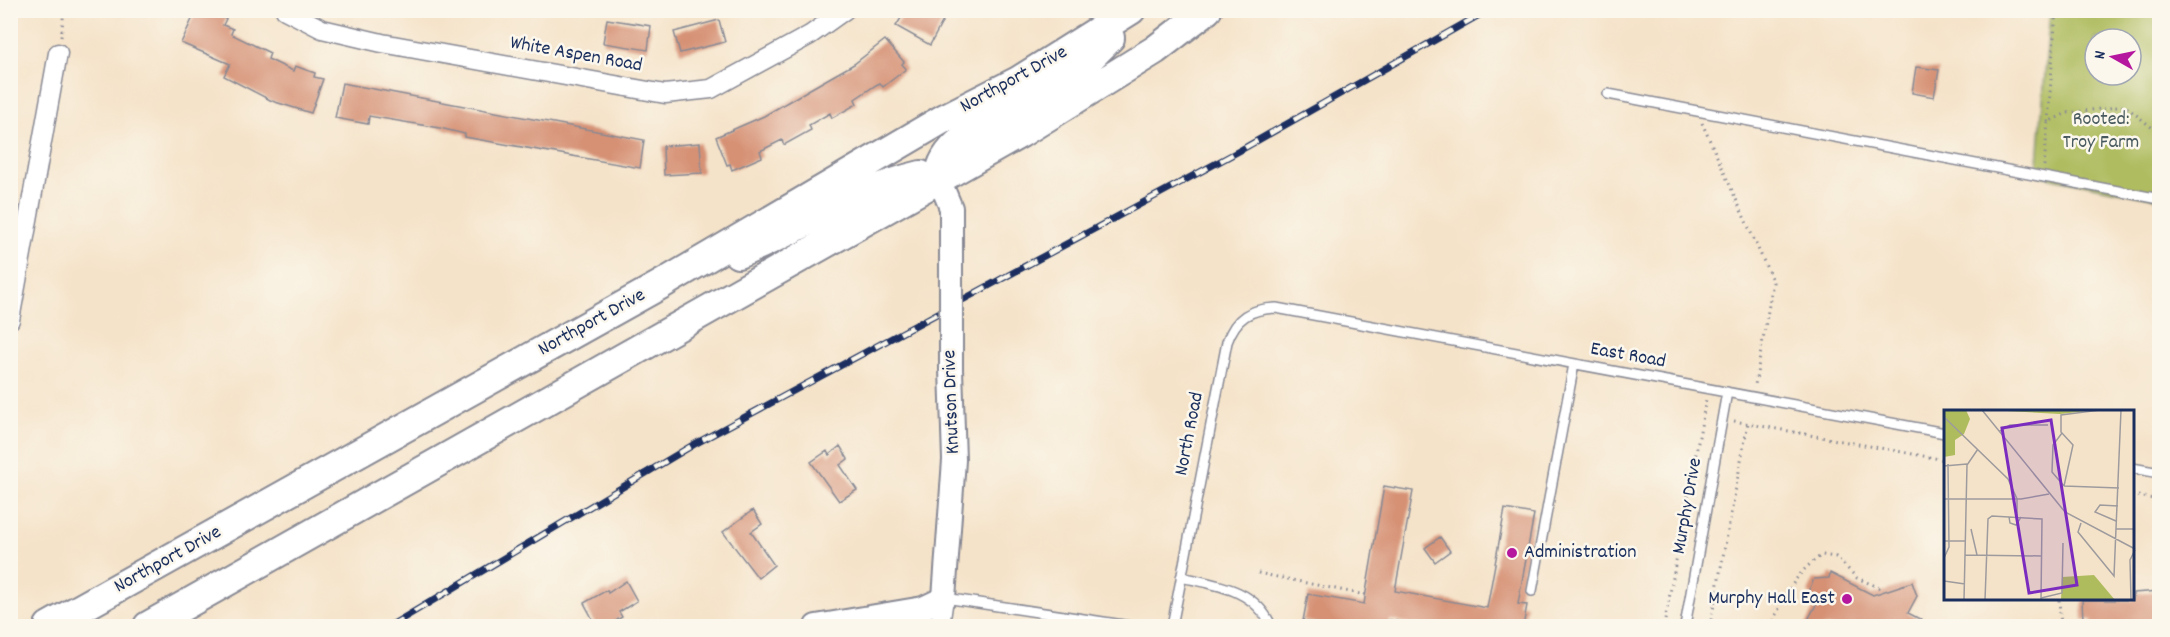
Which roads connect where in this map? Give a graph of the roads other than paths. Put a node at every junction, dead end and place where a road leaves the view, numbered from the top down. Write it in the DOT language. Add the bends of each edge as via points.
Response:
graph roads {
  1 [pos="285,10"];
  2 [pos="845,10"];
  3 [pos="1131,10"];
  4 [pos="1136,10"];
  5 [pos="1207,10"];
  6 [pos="58,53"];
  7 [pos="1608,94"];
  8 [pos="939,179"];
  9 [pos="2160,199"];
  10 [pos="662,284"];
  11 [pos="1305,313"];
  12 [pos="10,320"];
  13 [pos="1574,364"];
  14 [pos="1727,392"];
  15 [pos="1944,433"];
  16 [pos="2134,468"];
  17 [pos="2160,473"];
  18 [pos="1181,577"];
  19 [pos="1532,591"];
  20 [pos="944,598"];
  21 [pos="49,627"];
  22 [pos="147,627"];
  23 [pos="816,627"];
  24 [pos="940,627"];
  25 [pos="1130,627"];
  26 [pos="1172,627"];
  27 [pos="1271,627"];
  28 [pos="1685,627"];
  1 -- 2 [label="street, White Aspen Road" via="322,29 382,43 665,94 711,89 810,35"];
  3 -- 10 [label="main road, Northport Drive" via="1018,81 943,119"];
  4 -- 8 [label="main road" via="1067,80 956,146 943,160"];
  5 -- 8 [label="main road" via="1155,50 1081,98"];
  6 -- 12 [label="street"];
  7 -- 9 [label="lane"];
  8 -- 10 [label="main road" via="925,174 875,190 778,239"];
  8 -- 20 [label="street, Knutson Drive, bridge" via="951,208 954,460"];
  8 -- 22 [label="main road"];
  10 -- 21 [label="main road, Northport Drive"];
  11 -- 13 [label="lane, East Road"];
  11 -- 18 [label="lane, North Road" via="1276,308 1252,311 1232,329 1222,362"];
  13 -- 14 [label="lane, East Road"];
  13 -- 19 [label="lane"];
  14 -- 15 [label="lane, East Road"];
  14 -- 28 [label="lane, Murphy Drive"];
  16 -- 17 [label="lane"];
  18 -- 26 [label="lane, North Road"];
  18 -- 27 [label="lane" via="1246,595"];
  20 -- 23 [label="street" via="923,608"];
  20 -- 24 [label="street, Knutson Drive"];
  20 -- 25 [label="lane"];
}
